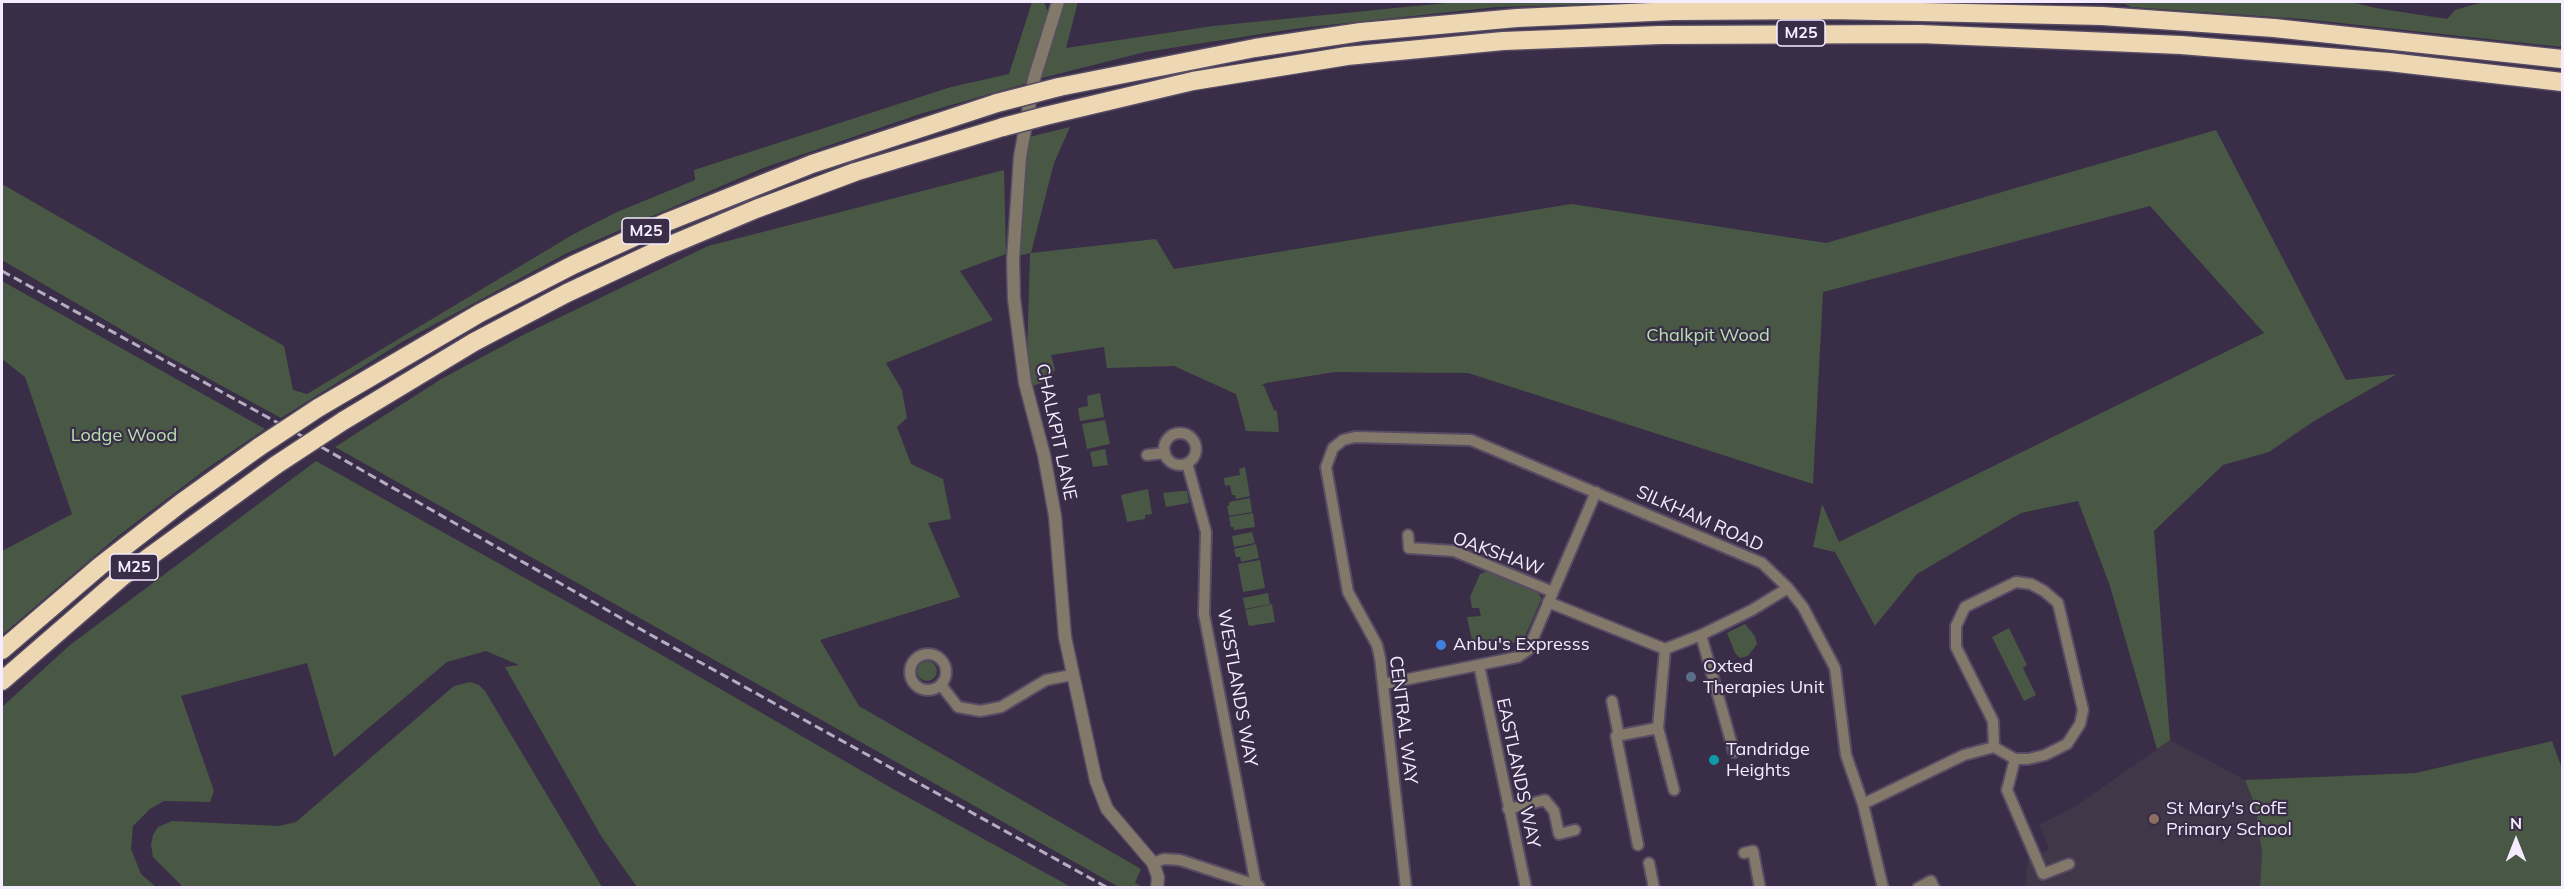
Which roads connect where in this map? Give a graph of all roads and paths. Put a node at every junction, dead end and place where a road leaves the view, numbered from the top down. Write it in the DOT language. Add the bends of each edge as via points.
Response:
graph roads {
  1 [pos="1058,2"];
  2 [pos="2562,59"];
  3 [pos="2562,82"];
  4 [pos="1164,453"];
  5 [pos="1147,455"];
  6 [pos="1187,463"];
  7 [pos="1596,492"];
  8 [pos="1408,535"];
  9 [pos="1788,588"];
  10 [pos="1551,597"];
  11 [pos="1701,635"];
  12 [pos="1665,649"];
  13 [pos="2,650"];
  14 [pos="1479,665"];
  15 [pos="1072,675"];
  16 [pos="2,681"];
  17 [pos="1384,684"];
  18 [pos="941,685"];
  19 [pos="1612,701"];
  20 [pos="1658,728"];
  21 [pos="1619,736"];
  22 [pos="1994,747"];
  23 [pos="1734,752"];
  24 [pos="2015,759"];
  25 [pos="1674,790"];
  26 [pos="1863,804"];
  27 [pos="1508,809"];
  28 [pos="1575,831"];
  29 [pos="1638,845"];
  30 [pos="1744,853"];
  31 [pos="1153,863"];
  32 [pos="1649,863"];
  33 [pos="2069,864"];
  34 [pos="1259,886"];
  35 [pos="1157,888"];
  36 [pos="1406,888"];
  37 [pos="1526,888"];
  38 [pos="1654,888"];
  39 [pos="1760,888"];
  40 [pos="1883,888"];
  41 [pos="1918,888"];
  42 [pos="1934,888"];
  1 -- 15 [label="street, CHALKPIT LANE" via="1034,79 1020,156 1013,260 1024,383 1049,475 1060,598"];
  2 -- 13 [label="highway, M25, bridge" via="2314,32 2124,18 1715,10 1517,18 1371,31 1255,48 1059,87 997,103 812,164 666,222 480,313 259,447 100,566"];
  3 -- 16 [label="highway, M25, bridge" via="2389,62 2181,45 1920,34 1670,34 1503,41 1347,56 1193,81 1003,127 855,172 661,249 501,327 429,367 276,465 123,576"];
  4 -- 5 [label="street"];
  4 -- 6 [label="street" via="1176,465"];
  4 -- 6 [label="street" via="1170,438 1188,436 1196,450"];
  6 -- 34 [label="street, WESTLANDS WAY" via="1206,532 1204,614"];
  7 -- 9 [label="street, SILKHAM ROAD" via="1761,563"];
  7 -- 10 [label="street"];
  7 -- 17 [label="street, CENTRAL WAY" via="1470,440 1355,437 1333,448 1326,467 1348,592 1377,645"];
  8 -- 10 [label="street, OAKSHAW" via="1409,548 1454,551"];
  9 -- 11 [label="street" via="1773,600"];
  9 -- 26 [label="street, SILKHAM ROAD" via="1803,607 1835,668 1846,755"];
  10 -- 12 [label="street"];
  10 -- 14 [label="street" via="1528,650 1518,657"];
  11 -- 12 [label="street"];
  11 -- 23 [label="street"];
  12 -- 20 [label="street"];
  14 -- 17 [label="street"];
  14 -- 27 [label="street, EASTLANDS WAY"];
  15 -- 18 [label="street" via="1046,680 1001,707 980,711 958,706"];
  15 -- 31 [label="street, CHALKPIT LANE" via="1100,795 1107,809"];
  17 -- 36 [label="street, CENTRAL WAY"];
  19 -- 21 [label="street"];
  20 -- 21 [label="street"];
  20 -- 25 [label="street"];
  21 -- 29 [label="street"];
  22 -- 24 [label="street"];
  22 -- 24 [label="street" via="1993,721 1956,646 1956,626 1965,607 2016,582 2031,584 2058,603 2083,710 2080,724 2067,744 2045,755"];
  22 -- 26 [label="street" via="1964,755"];
  24 -- 33 [label="street" via="2007,790 2043,874"];
  26 -- 40 [label="street, SILKHAM ROAD"];
  27 -- 28 [label="street" via="1545,800 1554,811 1559,834"];
  27 -- 37 [label="street, EASTLANDS WAY"];
  30 -- 39 [label="street" via="1753,851"];
  31 -- 34 [label="street" via="1180,860"];
  31 -- 35 [label="street"];
  32 -- 38 [label="street"];
  41 -- 42 [label="street" via="1931,881"];
}
